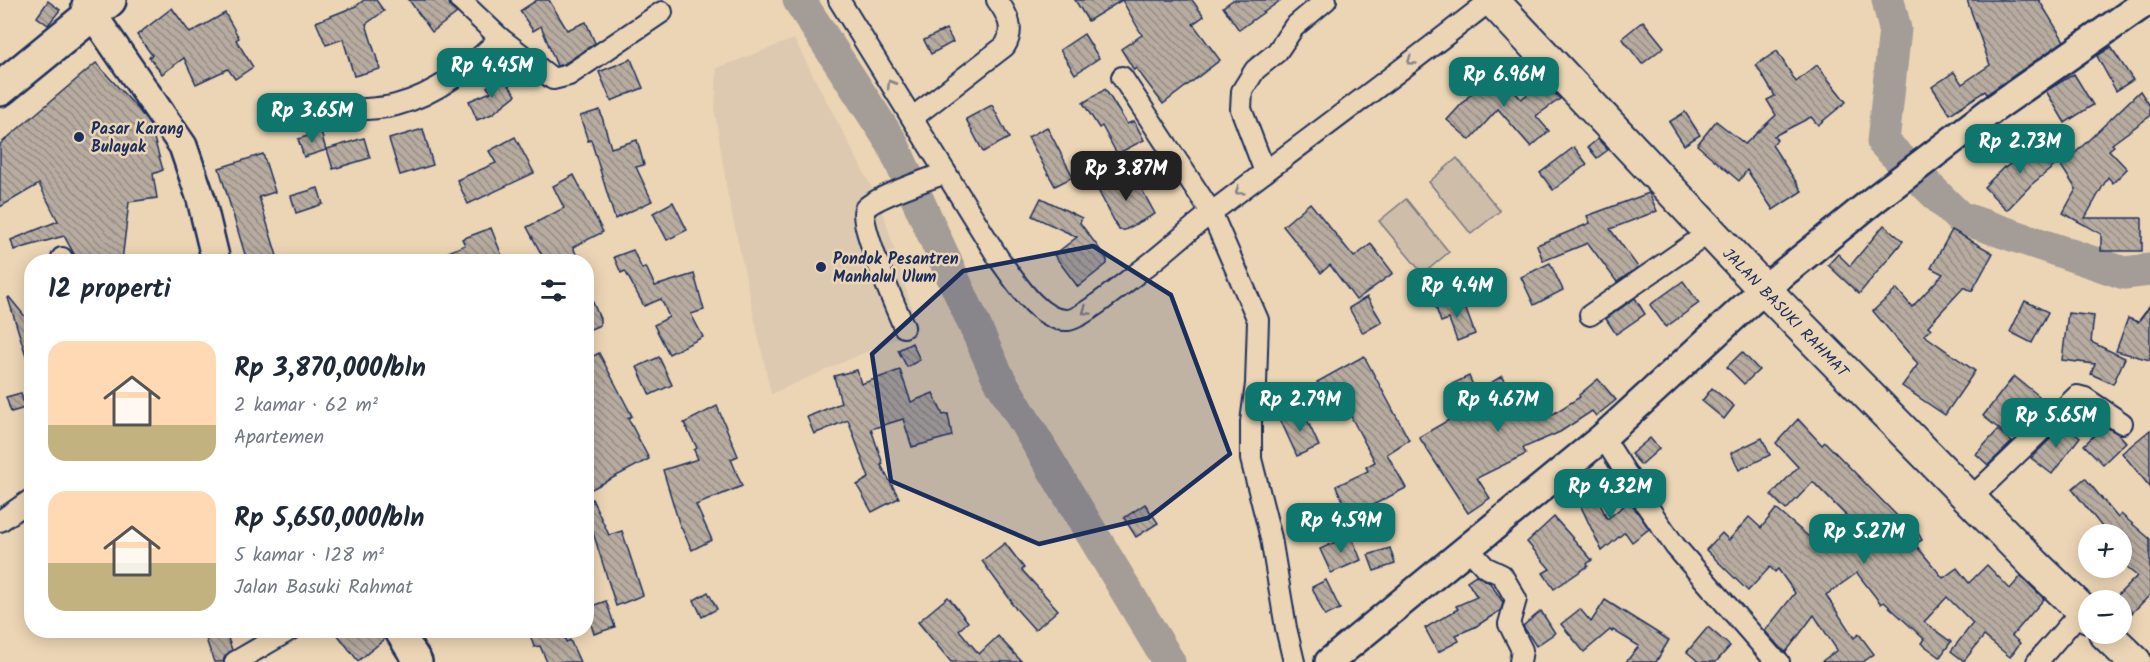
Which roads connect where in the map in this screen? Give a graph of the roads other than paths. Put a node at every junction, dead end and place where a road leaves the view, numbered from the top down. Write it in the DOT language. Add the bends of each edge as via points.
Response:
graph roads {
  1 [pos="460,0"];
  2 [pos="839,0"];
  3 [pos="997,0"];
  4 [pos="1326,0"];
  5 [pos="1492,0"];
  6 [pos="2149,0"];
  7 [pos="92,4"];
  8 [pos="662,12"];
  9 [pos="500,38"];
  10 [pos="0,73"];
  11 [pos="1122,77"];
  12 [pos="0,89"];
  13 [pos="281,115"];
  14 [pos="912,118"];
  15 [pos="946,172"];
  16 [pos="1265,172"];
  17 [pos="1212,212"];
  18 [pos="1710,232"];
  19 [pos="214,254"];
  20 [pos="1764,289"];
  21 [pos="1590,315"];
  22 [pos="904,327"];
  23 [pos="2122,423"];
  24 [pos="1602,436"];
  25 [pos="1971,498"];
  26 [pos="24,504"];
  27 [pos="0,521"];
  28 [pos="1468,548"];
  29 [pos="2078,607"];
  30 [pos="2078,621"];
  31 [pos="276,638"];
  32 [pos="403,638"];
  33 [pos="2116,644"];
  34 [pos="235,662"];
  35 [pos="418,662"];
  36 [pos="1294,662"];
  37 [pos="1329,662"];
  38 [pos="1520,662"];
  39 [pos="1779,662"];
  40 [pos="2037,662"];
  41 [pos="2135,662"];
  1 -- 9 [label="street"];
  14 -- 2 [label="street, one-way"];
  3 -- 14 [label="street" via="1010,21 1007,44"];
  4 -- 16 [label="street" via="1294,27 1277,52 1255,70 1242,91 1241,109"];
  5 -- 16 [label="street, one-way"];
  5 -- 18 [label="main road, JALAN BASUKI RAHMAT"];
  6 -- 20 [label="street" via="1916,167"];
  7 -- 10 [label="highway"];
  7 -- 12 [label="highway"];
  7 -- 19 [label="street" via="183,146"];
  8 -- 9 [label="street" via="569,75 556,79"];
  9 -- 13 [label="street" via="469,67 398,104"];
  11 -- 17 [label="street"];
  14 -- 15 [label="street"];
  17 -- 15 [label="street, one-way" via="1164,254 1084,312 1073,319 1059,319 1026,296"];
  15 -- 22 [label="street" via="870,204 864,212 873,251"];
  16 -- 17 [label="street, one-way"];
  17 -- 36 [label="street" via="1258,320 1251,459 1271,538"];
  18 -- 20 [label="main road, JALAN BASUKI RAHMAT"];
  18 -- 21 [label="street"];
  20 -- 24 [label="street"];
  20 -- 25 [label="main road, JALAN BASUKI RAHMAT"];
  23 -- 25 [label="street" via="2077,396"];
  24 -- 28 [label="street"];
  24 -- 39 [label="street" via="1675,546"];
  25 -- 29 [label="main road, JALAN BASUKI RAHMAT"];
  26 -- 27 [label="street"];
  28 -- 37 [label="street"];
  28 -- 38 [label="street" via="1485,567 1502,575 1516,598 1509,624 1522,650"];
  30 -- 40 [label="street"];
  31 -- 34 [label="street"];
  32 -- 35 [label="street"];
  33 -- 41 [label="main road"];
}
